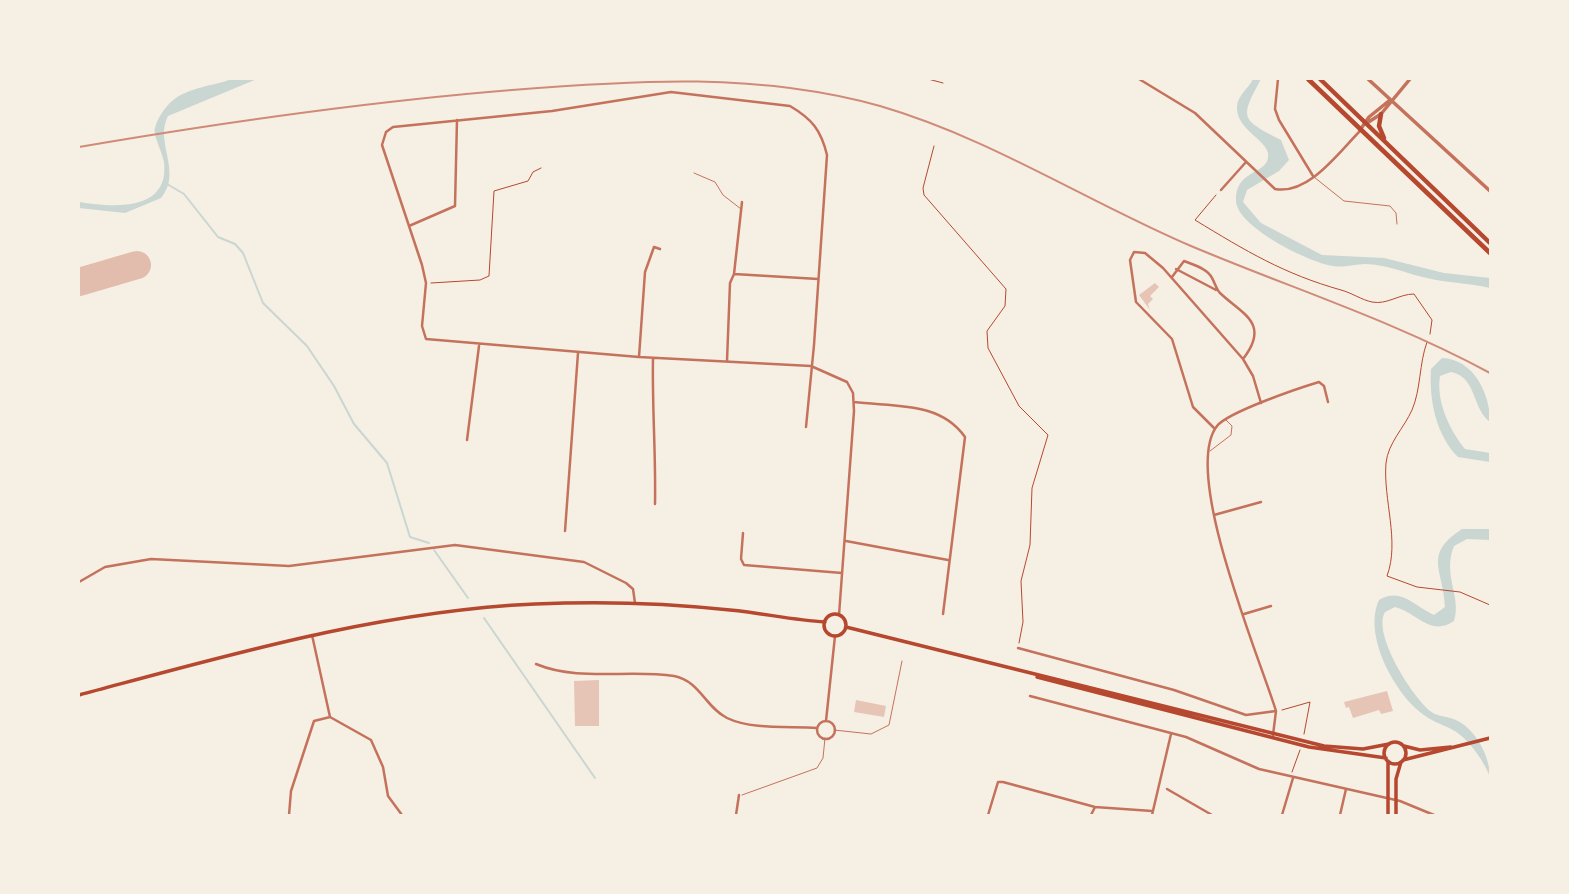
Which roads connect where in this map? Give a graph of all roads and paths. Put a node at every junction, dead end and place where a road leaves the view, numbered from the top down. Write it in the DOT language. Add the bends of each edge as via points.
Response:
graph roads {
  1 [pos="928,79"];
  2 [pos="1139,79"];
  3 [pos="1278,79"];
  4 [pos="1308,79"];
  5 [pos="1320,79"];
  6 [pos="1368,79"];
  7 [pos="1410,79"];
  8 [pos="943,83"];
  9 [pos="1390,100"];
  10 [pos="1381,114"];
  11 [pos="457,120"];
  12 [pos="1367,123"];
  13 [pos="1360,130"];
  14 [pos="1386,142"];
  15 [pos="934,146"];
  16 [pos="1246,162"];
  17 [pos="541,168"];
  18 [pos="694,173"];
  19 [pos="1313,176"];
  20 [pos="1221,190"];
  21 [pos="1490,191"];
  22 [pos="743,202"];
  23 [pos="741,211"];
  24 [pos="1396,224"];
  25 [pos="409,226"];
  26 [pos="1490,243"];
  27 [pos="660,249"];
  28 [pos="1490,253"];
  29 [pos="1176,269"];
  30 [pos="734,274"];
  31 [pos="1171,278"];
  32 [pos="818,279"];
  33 [pos="426,283"];
  34 [pos="1219,292"];
  35 [pos="1430,334"];
  36 [pos="1427,342"];
  37 [pos="479,346"];
  38 [pos="578,353"];
  39 [pos="639,357"];
  40 [pos="653,358"];
  41 [pos="1243,359"];
  42 [pos="727,363"];
  43 [pos="811,366"];
  44 [pos="854,402"];
  45 [pos="1328,402"];
  46 [pos="1261,405"];
  47 [pos="1224,419"];
  48 [pos="806,427"];
  49 [pos="1215,429"];
  50 [pos="467,440"];
  51 [pos="1210,451"];
  52 [pos="1261,502"];
  53 [pos="655,504"];
  54 [pos="1214,515"];
  55 [pos="565,531"];
  56 [pos="743,533"];
  57 [pos="846,541"];
  58 [pos="948,560"];
  59 [pos="842,573"];
  60 [pos="79,582"];
  61 [pos="635,603"];
  62 [pos="1490,605"];
  63 [pos="1271,606"];
  64 [pos="943,614"];
  65 [pos="1244,614"];
  66 [pos="839,615"];
  67 [pos="825,622"];
  68 [pos="846,627"];
  69 [pos="312,635"];
  70 [pos="835,636"];
  71 [pos="1018,648"];
  72 [pos="902,661"];
  73 [pos="536,664"];
  74 [pos="79,695"];
  75 [pos="1030,696"];
  76 [pos="1276,710"];
  77 [pos="330,717"];
  78 [pos="826,721"];
  79 [pos="817,728"];
  80 [pos="834,730"];
  81 [pos="1171,734"];
  82 [pos="1273,736"];
  83 [pos="825,738"];
  84 [pos="1490,738"];
  85 [pos="1303,740"];
  86 [pos="1389,744"];
  87 [pos="1404,746"];
  88 [pos="1460,746"];
  89 [pos="1301,748"];
  90 [pos="1387,759"];
  91 [pos="1403,761"];
  92 [pos="1292,778"];
  93 [pos="1167,789"];
  94 [pos="1346,789"];
  95 [pos="740,795"];
  96 [pos="1388,798"];
  97 [pos="1396,800"];
  98 [pos="1094,807"];
  99 [pos="1152,813"];
  100 [pos="289,815"];
  101 [pos="402,815"];
  102 [pos="736,815"];
  103 [pos="988,815"];
  104 [pos="1091,815"];
  105 [pos="1212,815"];
  106 [pos="1282,815"];
  107 [pos="1340,815"];
  108 [pos="1388,815"];
  109 [pos="1396,815"];
  110 [pos="1434,815"];
  1 -- 8 [label="path"];
  2 -- 16 [label="street" via="1185,106"];
  3 -- 19 [label="street" via="1275,109"];
  4 -- 13 [label="highway"];
  5 -- 12 [label="highway"];
  6 -- 9 [label="street"];
  7 -- 9 [label="street"];
  9 -- 10 [label="street"];
  9 -- 12 [label="street" via="1382,103"];
  9 -- 21 [label="street"];
  10 -- 12 [label="street"];
  10 -- 14 [label="highway" via="1378,126"];
  11 -- 25 [label="street" via="455,206"];
  11 -- 25 [label="street" via="393,127 386,132 382,145"];
  11 -- 32 [label="street" via="671,92 790,106 818,127 827,155"];
  12 -- 13 [label="street"];
  12 -- 14 [label="highway"];
  13 -- 19 [label="street"];
  13 -- 28 [label="highway"];
  14 -- 26 [label="highway"];
  15 -- 71 [label="path" via="924,195 1006,289 1005,306 987,331 988,348 1019,405 1048,435 1032,488"];
  16 -- 19 [label="street" via="1275,189 1287,189"];
  16 -- 20 [label="street"];
  17 -- 33 [label="path" via="528,181 494,191 489,276"];
  18 -- 23 [label="lane" via="715,182"];
  19 -- 24 [label="lane" via="1344,201 1390,206"];
  20 -- 35 [label="path" via="1195,220 1310,282 1373,302 1414,294 1432,320"];
  22 -- 23 [label="street"];
  23 -- 30 [label="street"];
  25 -- 33 [label="street"];
  27 -- 39 [label="street" via="654,247 645,272"];
  29 -- 31 [label="street"];
  29 -- 34 [label="street"];
  29 -- 34 [label="street" via="1184,261 1202,269 1211,274"];
  30 -- 32 [label="street"];
  30 -- 42 [label="street"];
  31 -- 41 [label="street"];
  31 -- 49 [label="street" via="1145,253 1131,256 1136,302 1174,343 1194,407"];
  32 -- 43 [label="street"];
  33 -- 37 [label="street" via="422,326 426,340"];
  34 -- 41 [label="street" via="1244,310 1254,326"];
  36 -- 62 [label="path" via="1416,400 1388,453 1392,556 1387,576 1417,587 1460,592"];
  37 -- 38 [label="street"];
  37 -- 50 [label="street"];
  38 -- 39 [label="street"];
  38 -- 55 [label="street"];
  39 -- 40 [label="street"];
  40 -- 42 [label="street"];
  40 -- 53 [label="street"];
  41 -- 46 [label="street"];
  42 -- 43 [label="street"];
  43 -- 44 [label="street" via="847,382"];
  43 -- 48 [label="street"];
  44 -- 57 [label="street"];
  44 -- 58 [label="street" via="929,409 956,423 965,437"];
  45 -- 46 [label="street" via="1320,383"];
  46 -- 47 [label="street"];
  47 -- 49 [label="street"];
  47 -- 51 [label="lane" via="1232,433"];
  49 -- 51 [label="street"];
  51 -- 54 [label="street"];
  52 -- 54 [label="street"];
  54 -- 65 [label="street"];
  56 -- 59 [label="street" via="744,565"];
  57 -- 58 [label="street"];
  57 -- 59 [label="street"];
  58 -- 64 [label="street"];
  59 -- 66 [label="street"];
  60 -- 61 [label="street" via="106,567 151,559 289,566 434,545 478,546 584,562 626,583"];
  61 -- 67 [label="main road"];
  61 -- 69 [label="main road" via="466,609"];
  63 -- 65 [label="street"];
  65 -- 76 [label="street"];
  66 -- 67 [label="main road" via="829,616"];
  66 -- 68 [label="main road"];
  67 -- 70 [label="main road" via="826,632"];
  68 -- 70 [label="main road"];
  68 -- 82 [label="main road"];
  69 -- 74 [label="main road"];
  69 -- 77 [label="street"];
  70 -- 78 [label="street"];
  71 -- 76 [label="street" via="1174,690 1246,716"];
  72 -- 80 [label="lane" via="889,725 871,734"];
  73 -- 79 [label="street" via="556,671 673,676 695,685 718,712 740,722"];
  75 -- 81 [label="street"];
  76 -- 82 [label="street"];
  76 -- 85 [label="path" via="1310,702"];
  77 -- 100 [label="street" via="314,720 311,726 291,791"];
  77 -- 101 [label="street" via="371,740 383,767 388,796"];
  78 -- 79 [label="street"];
  78 -- 80 [label="street"];
  79 -- 83 [label="street"];
  80 -- 83 [label="street"];
  81 -- 92 [label="street"];
  81 -- 99 [label="street"];
  82 -- 86 [label="main road" via="1341,748"];
  82 -- 90 [label="main road" via="1323,750"];
  83 -- 95 [label="lane" via="817,768"];
  84 -- 88 [label="main road"];
  86 -- 87 [label="main road"];
  86 -- 90 [label="main road"];
  87 -- 88 [label="main road" via="1420,750"];
  87 -- 91 [label="main road"];
  88 -- 91 [label="main road"];
  89 -- 92 [label="path"];
  90 -- 91 [label="main road"];
  90 -- 96 [label="main road"];
  91 -- 97 [label="main road" via="1396,779"];
  92 -- 94 [label="street"];
  92 -- 106 [label="street"];
  93 -- 105 [label="street"];
  94 -- 96 [label="street"];
  94 -- 107 [label="street"];
  95 -- 102 [label="street"];
  96 -- 97 [label="street"];
  96 -- 108 [label="main road"];
  97 -- 109 [label="main road"];
  97 -- 110 [label="street"];
  98 -- 99 [label="street"];
  98 -- 103 [label="street" via="998,782"];
  98 -- 104 [label="street"];
}
